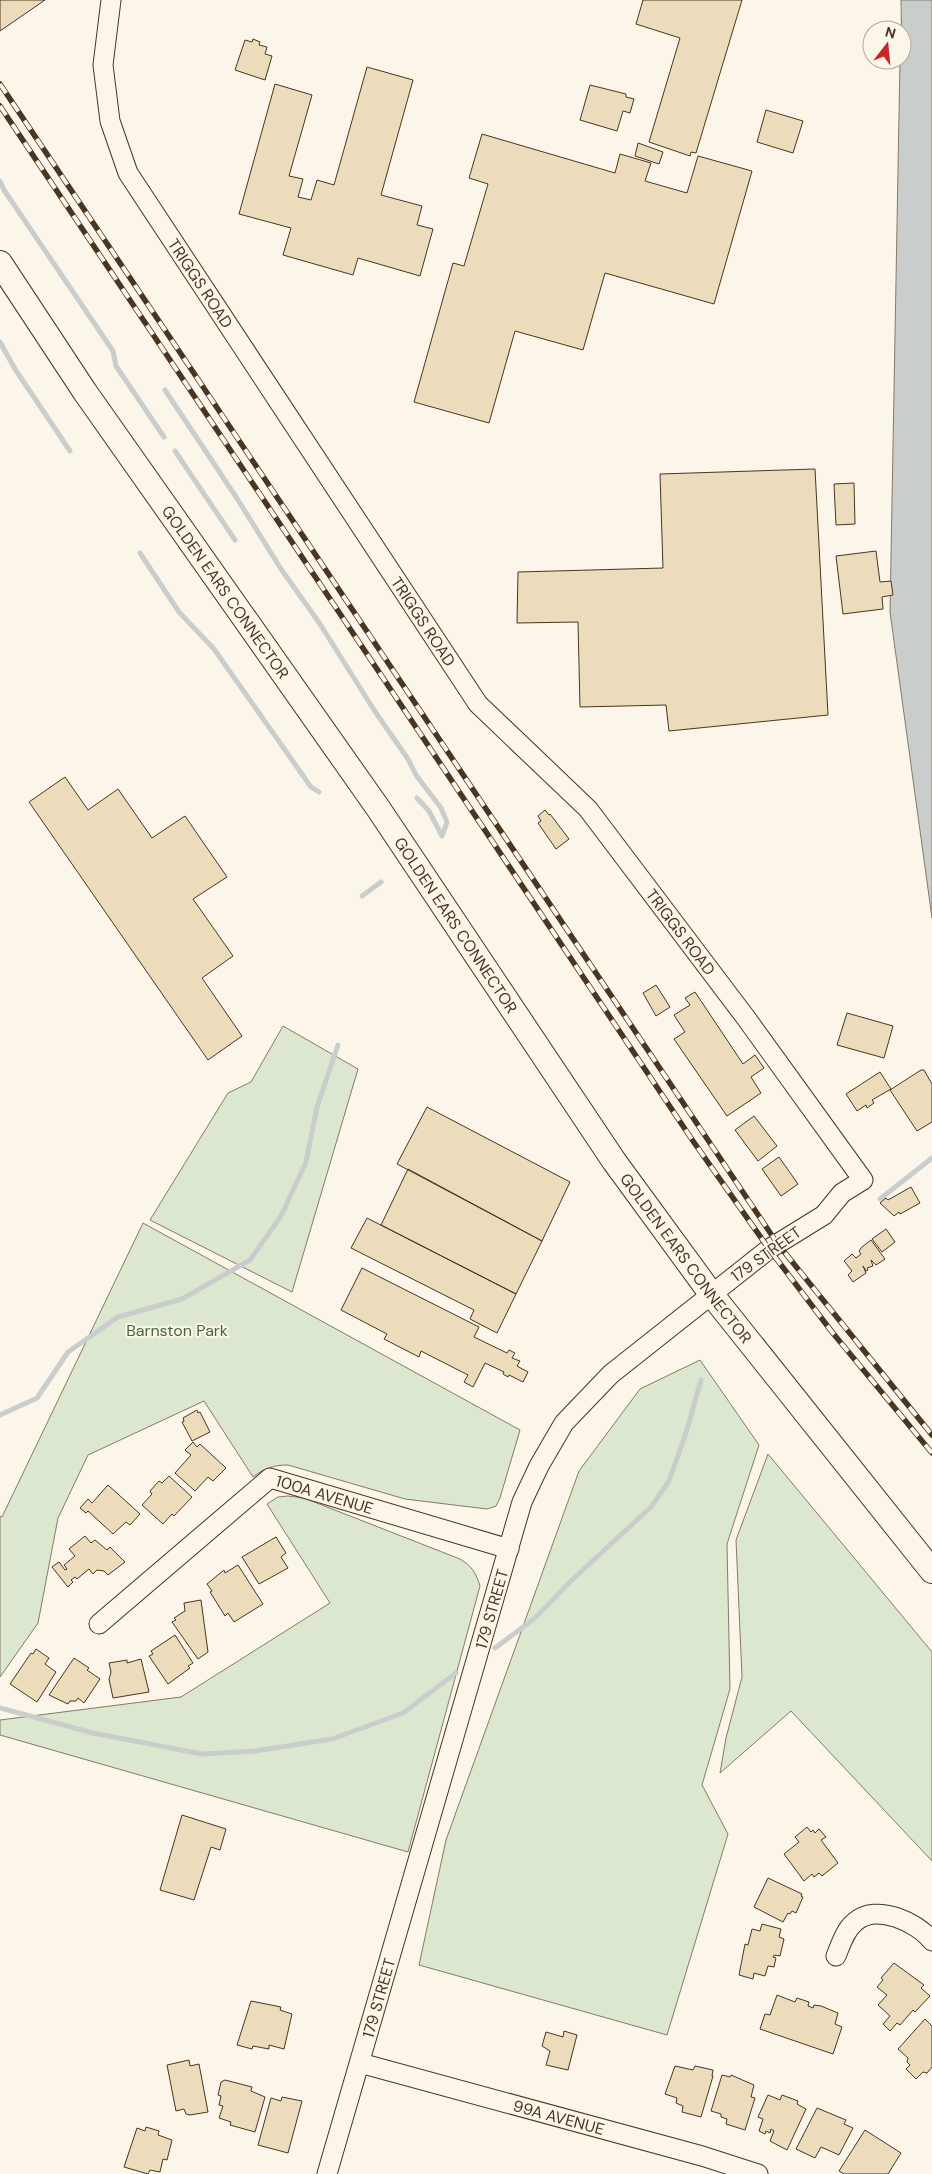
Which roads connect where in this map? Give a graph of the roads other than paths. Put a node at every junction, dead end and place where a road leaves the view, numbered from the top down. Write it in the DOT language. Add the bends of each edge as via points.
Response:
graph roads {
  1 [pos="111,0"];
  2 [pos="0,262"];
  3 [pos="863,1180"];
  4 [pos="712,1295"];
  5 [pos="509,1549"];
  6 [pos="932,1571"];
  7 [pos="99,1624"];
  8 [pos="932,1941"];
  9 [pos="836,1956"];
  10 [pos="360,2064"];
  11 [pos="327,2174"];
  12 [pos="758,2174"];
  1 -- 3 [label="street, TRIGGS ROAD" via="103,65 110,121 128,173 478,704 588,809"];
  2 -- 4 [label="main road, GOLDEN EARS CONNECTOR" via="85,392 378,808 614,1161"];
  3 -- 4 [label="street, 179 STREET" via="842,1193 824,1215 777,1243"];
  4 -- 5 [label="street, 179 STREET" via="611,1374 564,1424 522,1502"];
  4 -- 6 [label="main road, GOLDEN EARS CONNECTOR"];
  5 -- 7 [label="street, 100A AVENUE" via="270,1478"];
  5 -- 10 [label="street, 179 STREET"];
  8 -- 9 [label="street" via="907,1922 873,1915 853,1923"];
  10 -- 11 [label="street, 179 STREET"];
  10 -- 12 [label="street, 99A AVENUE"];
}
